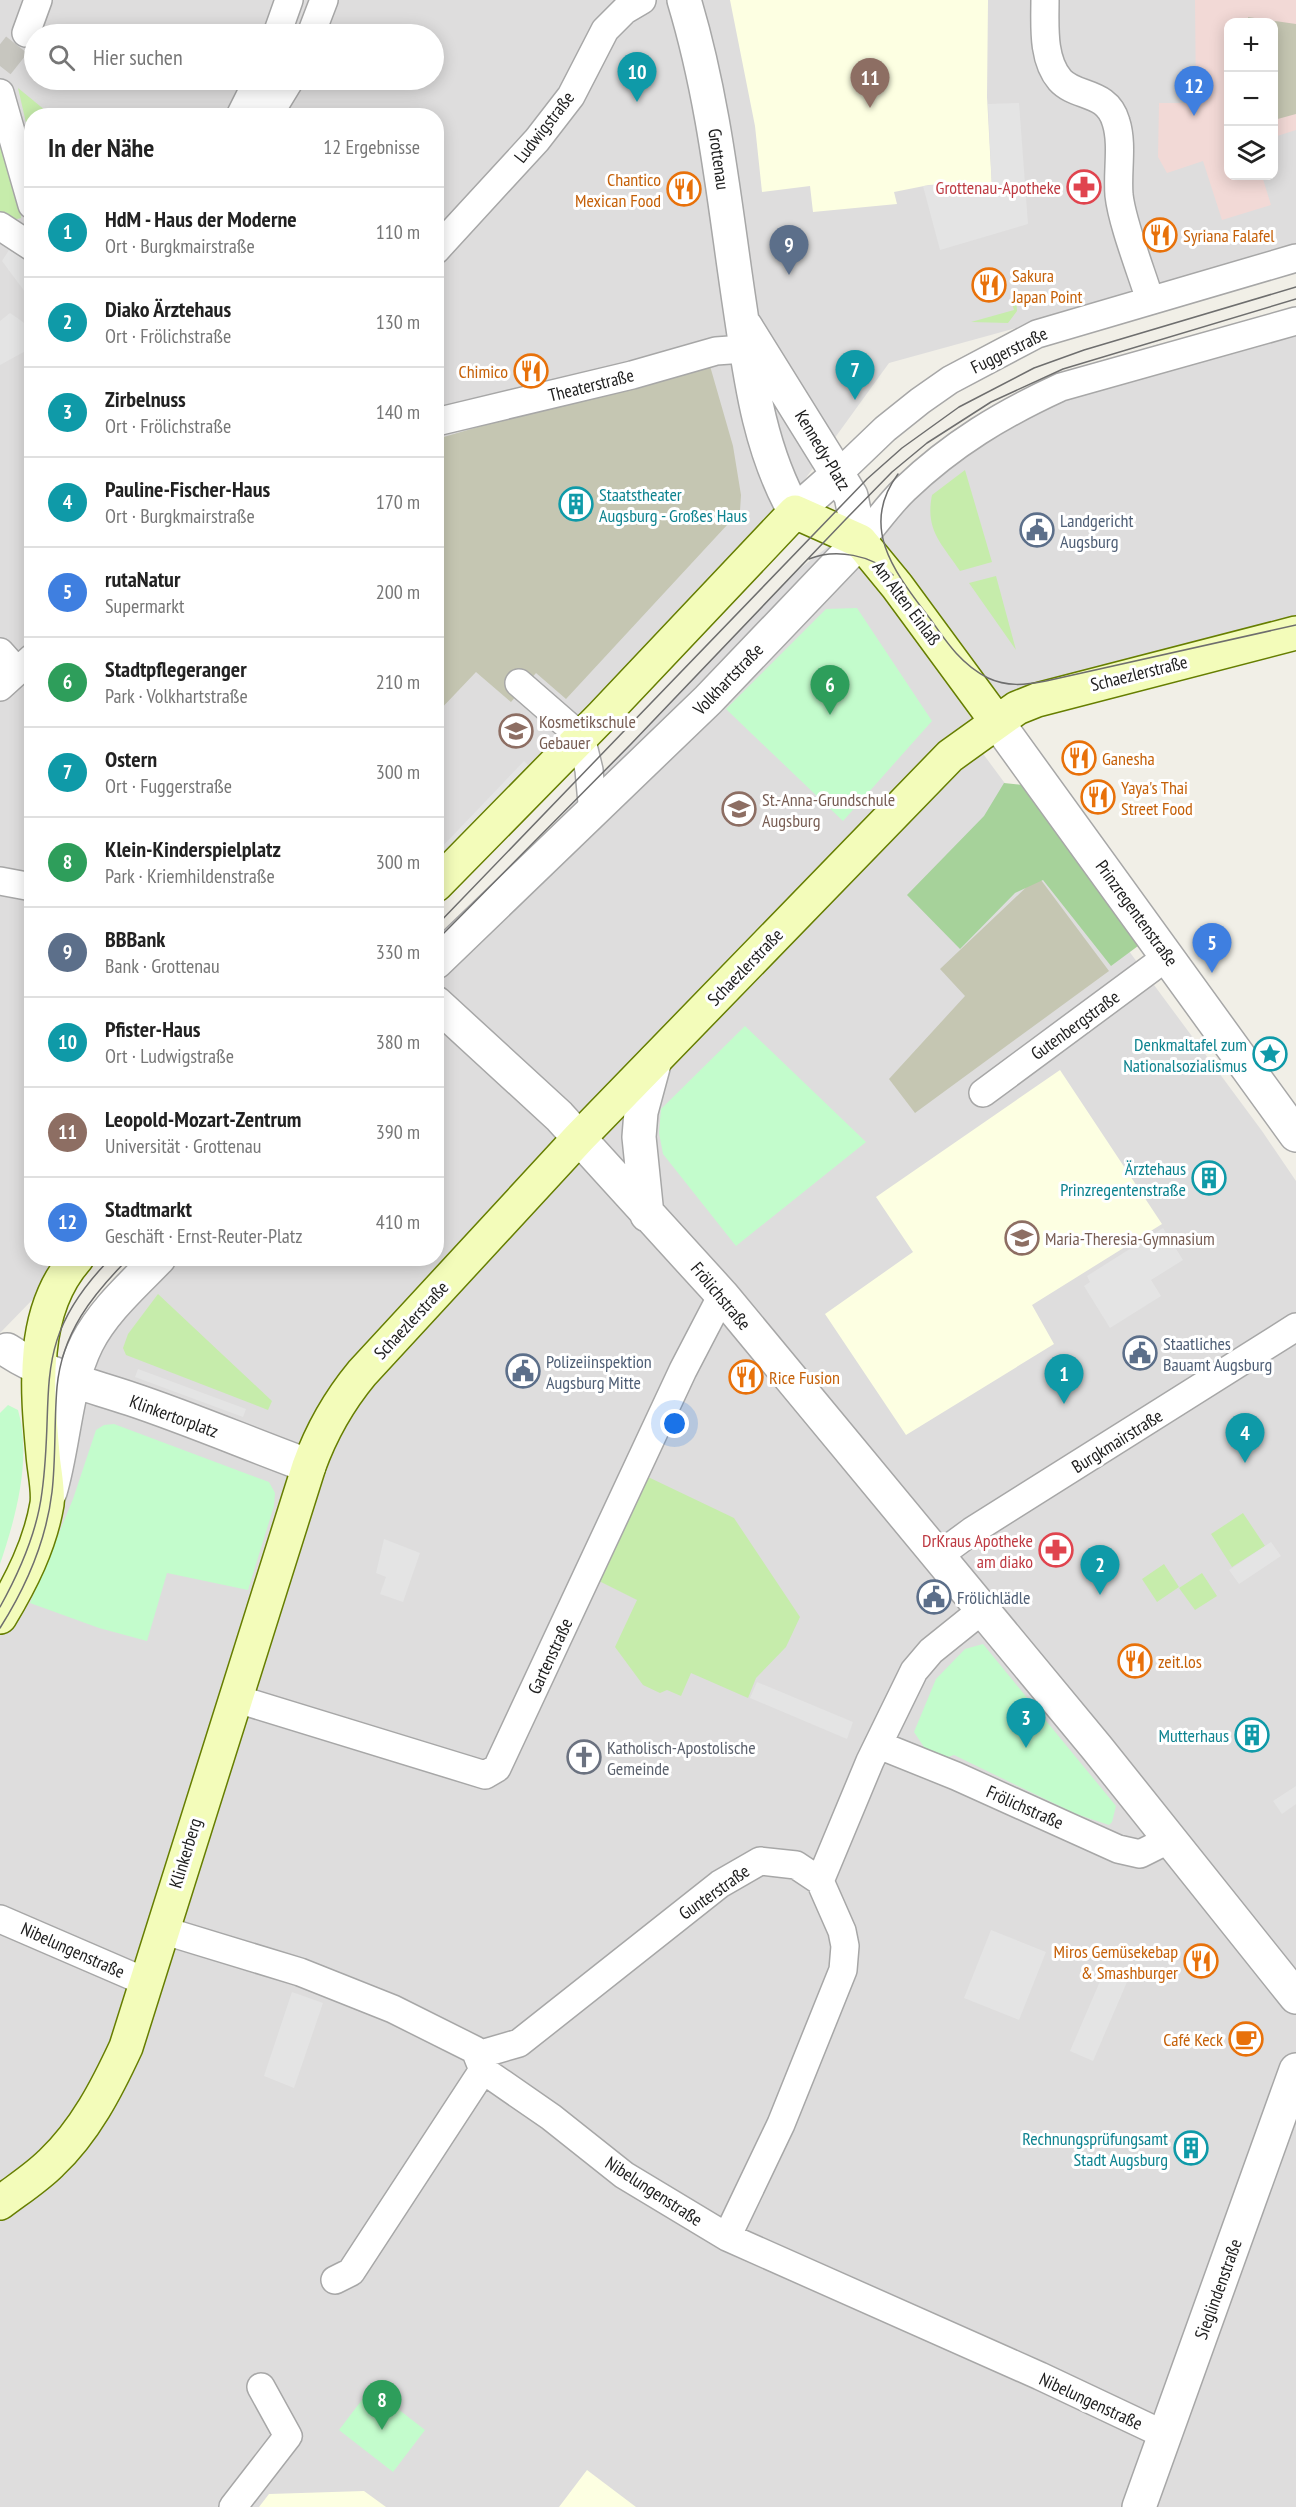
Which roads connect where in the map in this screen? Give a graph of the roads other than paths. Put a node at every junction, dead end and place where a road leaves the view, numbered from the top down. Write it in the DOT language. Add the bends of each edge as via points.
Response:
graph roads {
  1 [pos="38,0"];
  2 [pos="289,0"];
  3 [pos="324,0"];
  4 [pos="642,0"];
  5 [pos="684,0"];
  6 [pos="1045,0"];
  7 [pos="30,24"];
  8 [pos="281,24"];
  9 [pos="314,24"];
  10 [pos="253,90"];
  11 [pos="284,90"];
  12 [pos="0,93"];
  13 [pos="244,108"];
  14 [pos="273,108"];
  15 [pos="24,178"];
  16 [pos="0,226"];
  17 [pos="444,241"];
  18 [pos="24,242"];
  19 [pos="1296,258"];
  20 [pos="1150,300"];
  21 [pos="1296,321"];
  22 [pos="743,335"];
  23 [pos="444,420"];
  24 [pos="832,479"];
  25 [pos="795,512"];
  26 [pos="860,542"];
  27 [pos="1296,633"];
  28 [pos="519,683"];
  29 [pos="997,722"];
  30 [pos="581,737"];
  31 [pos="593,814"];
  32 [pos="444,877"];
  33 [pos="0,880"];
  34 [pos="24,885"];
  35 [pos="444,954"];
  36 [pos="1168,956"];
  37 [pos="444,1011"];
  38 [pos="655,1060"];
  39 [pos="983,1093"];
  40 [pos="1296,1135"];
  41 [pos="579,1138"];
  42 [pos="647,1215"];
  43 [pos="70,1266"];
  44 [pos="151,1266"];
  45 [pos="722,1295"];
  46 [pos="46,1313"];
  47 [pos="1296,1327"];
  48 [pos="2,1351"];
  49 [pos="39,1366"];
  50 [pos="76,1381"];
  51 [pos="309,1466"];
  52 [pos="47,1502"];
  53 [pos="938,1556"];
  54 [pos="982,1610"];
  55 [pos="0,1617"];
  56 [pos="234,1698"];
  57 [pos="879,1745"];
  58 [pos="1170,1839"];
  59 [pos="820,1881"];
  60 [pos="0,1919"];
  61 [pos="162,1930"];
  62 [pos="146,1982"];
  63 [pos="1296,1997"];
  64 [pos="480,2063"];
  65 [pos="1296,2070"];
  66 [pos="0,2203"];
  67 [pos="727,2237"];
  68 [pos="335,2280"];
  69 [pos="261,2387"];
  70 [pos="1165,2435"];
  71 [pos="233,2507"];
  72 [pos="1139,2507"];
  1 -- 7 [label="street"];
  2 -- 8 [label="street"];
  3 -- 9 [label="street"];
  4 -- 17 [label="street, Ludwigstraße" via="625,10 606,30 571,96 537,140"];
  5 -- 22 [label="street, Grottenau" via="713,115"];
  6 -- 20 [label="street" via="1047,48 1054,70 1070,87 1107,104 1116,122 1119,197"];
  10 -- 13 [label="street"];
  11 -- 14 [label="street"];
  12 -- 15 [label="street"];
  16 -- 18 [label="street"];
  19 -- 20 [label="street, Fuggerstraße"];
  20 -- 24 [label="street, Fuggerstraße" via="1036,334 950,380 885,429"];
  21 -- 26 [label="street" via="1061,387 1025,403 987,423 904,490"];
  22 -- 23 [label="street, Theaterstraße" via="716,351 632,375"];
  22 -- 24 [label="street, Kennedy-Platz"];
  22 -- 25 [label="street" via="753,396 771,461"];
  24 -- 25 [label="street"];
  24 -- 26 [label="street, Kennedy-Platz" via="851,496"];
  25 -- 26 [label="main road, Am Alten Einlaß"];
  25 -- 30 [label="main road"];
  26 -- 29 [label="main road, Am Alten Einlaß" via="892,579"];
  26 -- 31 [label="street, Volkhartstraße"];
  27 -- 29 [label="main road, Schaezlerstraße" via="1047,696 1017,708"];
  28 -- 30 [label="street"];
  29 -- 36 [label="street, Prinzregentenstraße"];
  29 -- 38 [label="main road, Schaezlerstraße" via="950,756"];
  30 -- 31 [label="street"];
  30 -- 32 [label="main road"];
  31 -- 35 [label="street, Volkhartstraße"];
  33 -- 34 [label="street"];
  36 -- 39 [label="street, Gutenbergstraße"];
  36 -- 40 [label="street, Prinzregentenstraße"];
  37 -- 41 [label="street, Frölichstraße"];
  38 -- 41 [label="main road, Schaezlerstraße"];
  38 -- 42 [label="street" via="641,1112 639,1137"];
  41 -- 42 [label="street, Frölichstraße"];
  41 -- 51 [label="main road, Schaezlerstraße" via="362,1372 337,1404"];
  42 -- 45 [label="street, Frölichstraße"];
  43 -- 46 [label="main road" via="58,1281"];
  44 -- 50 [label="street" via="105,1313 86,1345"];
  45 -- 53 [label="street, Frölichstraße"];
  45 -- 56 [label="street, Gartenstraße" via="683,1370 497,1768 485,1775"];
  46 -- 48 [label="street"];
  46 -- 49 [label="main road"];
  47 -- 53 [label="street, Burgkmairstraße"];
  48 -- 49 [label="street, Klinkertorplatz"];
  49 -- 50 [label="street, Klinkertorplatz"];
  49 -- 52 [label="main road"];
  50 -- 51 [label="street, Klinkertorplatz"];
  50 -- 52 [label="street"];
  51 -- 56 [label="main road, Klinkerberg"];
  52 -- 55 [label="main road" via="26,1568"];
  53 -- 54 [label="street, Frölichstraße"];
  54 -- 57 [label="street" via="931,1651 914,1671"];
  54 -- 58 [label="street, Frölichstraße"];
  56 -- 61 [label="main road, Klinkerberg"];
  57 -- 58 [label="street, Frölichstraße" via="1118,1849 1140,1854"];
  57 -- 59 [label="street"];
  58 -- 63 [label="street, Frölichstraße"];
  59 -- 64 [label="street, Gunterstraße" via="796,1865 760,1861 720,1884 519,2043"];
  59 -- 67 [label="street" via="842,1931 843,1970 781,2124"];
  60 -- 62 [label="street, Nibelungenstraße"];
  61 -- 62 [label="main road, Klinkerberg"];
  61 -- 64 [label="street, Nibelungenstraße" via="282,1965 393,2008 475,2050"];
  62 -- 66 [label="main road, Klinkerberg" via="126,2047 105,2092 51,2163"];
  64 -- 67 [label="street, Nibelungenstraße" via="624,2175"];
  64 -- 68 [label="street" via="351,2272"];
  65 -- 70 [label="street, Sieglindenstraße"];
  67 -- 70 [label="street, Nibelungenstraße"];
  69 -- 71 [label="street" via="288,2436"];
  70 -- 72 [label="street, Sieglindenstraße"];
}
